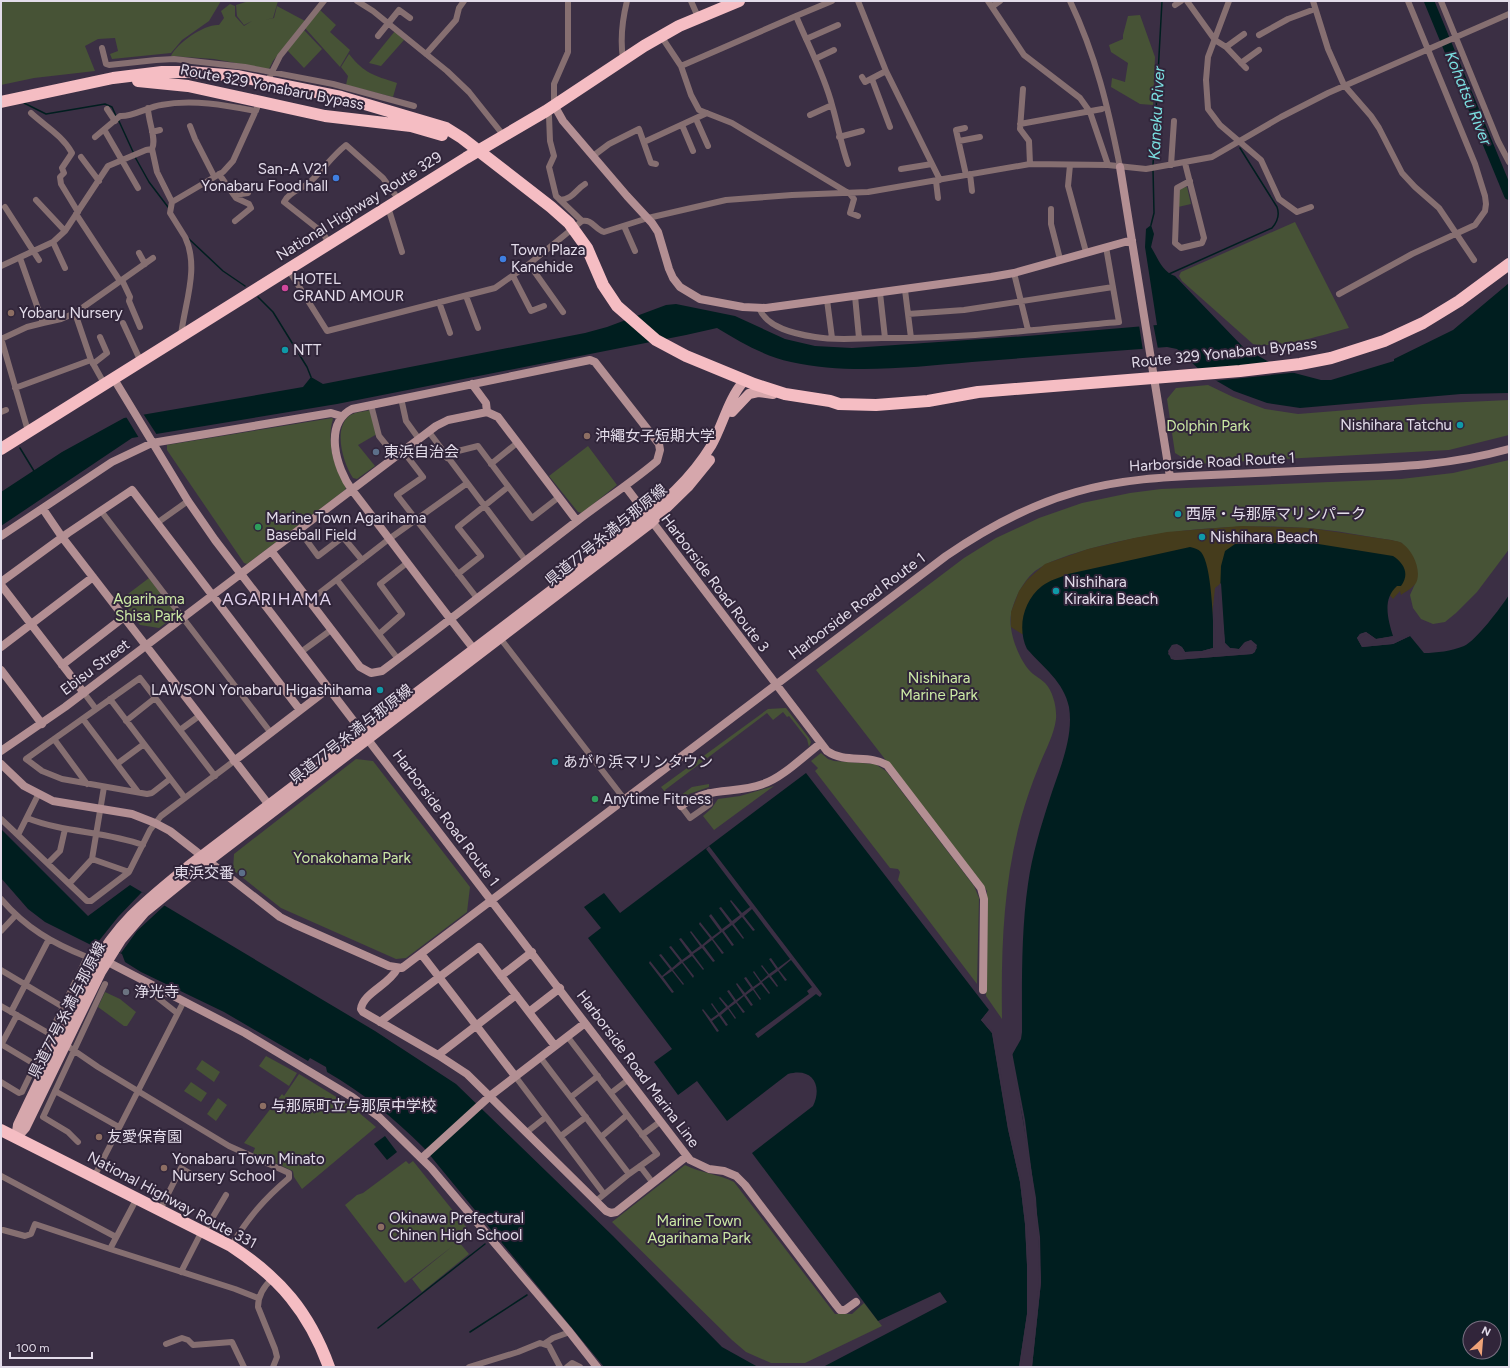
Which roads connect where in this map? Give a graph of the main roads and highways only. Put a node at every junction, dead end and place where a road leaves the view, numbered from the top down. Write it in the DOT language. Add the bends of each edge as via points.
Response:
graph roads {
  1 [pos="739,1"];
  2 [pos="237,76"];
  3 [pos="275,78"];
  4 [pos="102,81"];
  5 [pos="1,102"];
  6 [pos="256,104"];
  7 [pos="288,108"];
  8 [pos="479,150"];
  9 [pos="1509,264"];
  10 [pos="744,381"];
  11 [pos="785,394"];
  12 [pos="732,412"];
  13 [pos="1,449"];
  14 [pos="649,519"];
  15 [pos="365,735"];
  16 [pos="205,859"];
  17 [pos="1,1130"];
  18 [pos="16,1138"];
  19 [pos="329,1367"];
  1 -- 8 [label="highway, National Highway Route 329" via="698,17 661,36 550,108"];
  2 -- 3 [label="highway, Route 329 Yonabaru Bypass"];
  2 -- 4 [label="highway, Route 329 Yonabaru Bypass" via="162,72"];
  2 -- 6 [label="highway" via="229,82 229,89"];
  3 -- 7 [label="highway" via="297,94 296,103"];
  3 -- 8 [label="highway, Route 329 Yonabaru Bypass" via="426,121 455,133"];
  4 -- 5 [label="highway, Route 329 Yonabaru Bypass"];
  4 -- 6 [label="highway, Route 329 Yonabaru Bypass" via="157,81"];
  6 -- 7 [label="highway, Route 329 Yonabaru Bypass"];
  7 -- 8 [label="highway, Route 329 Yonabaru Bypass" via="325,116 411,126 446,136"];
  8 -- 10 [label="highway, Route 329 Yonabaru Bypass" via="578,225 610,296 625,314 656,340"];
  8 -- 13 [label="highway, National Highway Route 329"];
  9 -- 11 [label="highway, Route 329 Yonabaru Bypass" via="1448,308 1396,337 1354,352 1300,364 978,392 928,402 839,404"];
  10 -- 11 [label="highway, Route 329 Yonabaru Bypass"];
  10 -- 12 [label="main road, 県道77号糸満与那原線"];
  10 -- 14 [label="main road, 県道77号糸満与那原線" via="705,454"];
  11 -- 12 [label="main road" via="749,394"];
  12 -- 14 [label="main road, 県道77号糸満与那原線" via="716,448 700,474"];
  14 -- 15 [label="main road, 県道77号糸満与那原線" via="473,648"];
  14 -- 15 [label="main road, 県道77号糸満与那原線" via="500,638"];
  15 -- 16 [label="main road, 県道77号糸満与那原線"];
  15 -- 16 [label="main road, 県道77号糸満与那原線" via="269,805"];
  16 -- 18 [label="main road, 県道77号糸満与那原線" via="124,921 58,1039 18,1125"];
  17 -- 18 [label="highway, National Highway Route 331"];
  18 -- 19 [label="highway, National Highway Route 331" via="231,1246 258,1264 295,1301 320,1342"];
}
